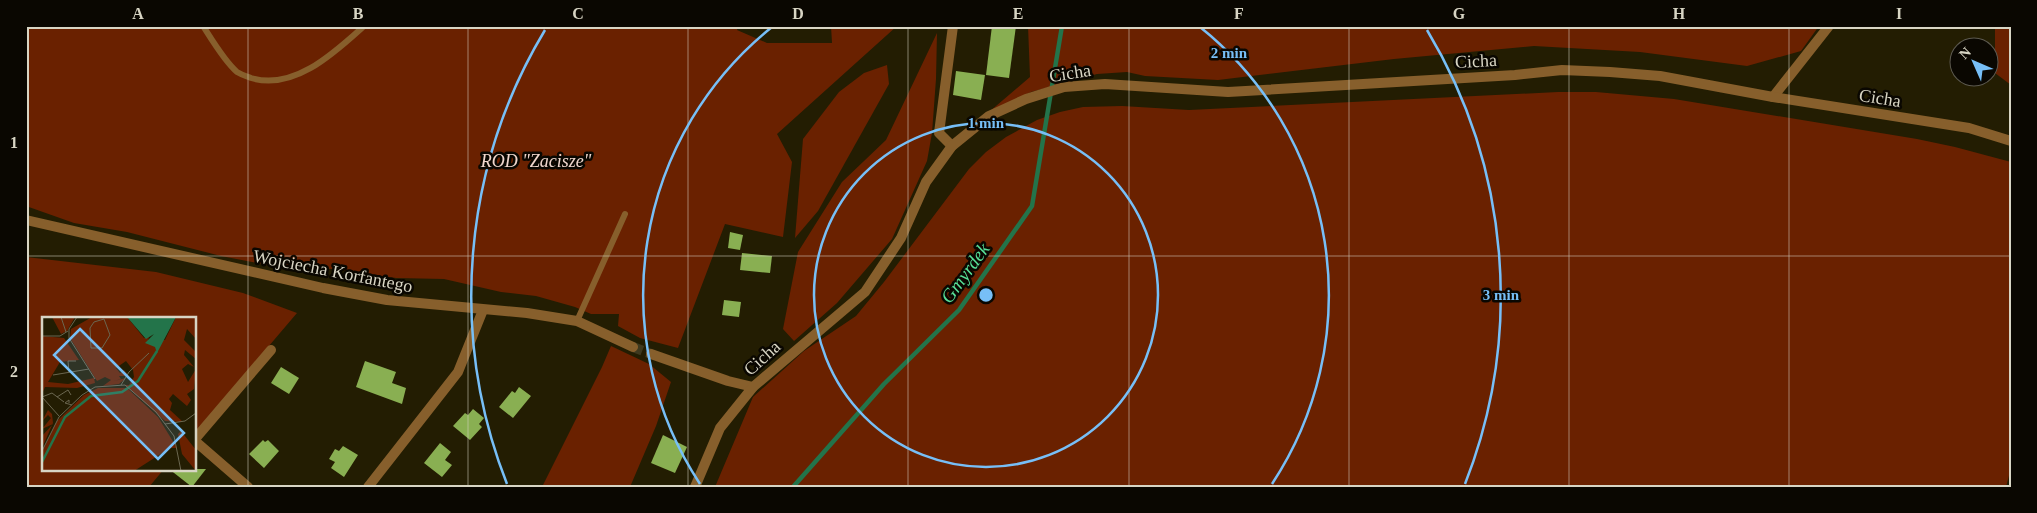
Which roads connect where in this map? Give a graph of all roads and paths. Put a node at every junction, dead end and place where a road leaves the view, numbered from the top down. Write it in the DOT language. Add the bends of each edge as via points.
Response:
graph roads {
  1 [pos="202,26"];
  2 [pos="364,26"];
  3 [pos="953,26"];
  4 [pos="1829,26"];
  5 [pos="1773,98"];
  6 [pos="2011,141"];
  7 [pos="952,146"];
  8 [pos="625,214"];
  9 [pos="26,220"];
  10 [pos="483,310"];
  11 [pos="577,321"];
  12 [pos="633,347"];
  13 [pos="271,350"];
  14 [pos="651,354"];
  15 [pos="753,387"];
  16 [pos="196,439"];
  17 [pos="196,441"];
  18 [pos="248,487"];
  19 [pos="368,487"];
  20 [pos="695,487"];
  1 -- 2 [label="lane" via="237,72 270,81 307,70"];
  3 -- 7 [label="street" via="938,133"];
  4 -- 5 [label="street"];
  5 -- 6 [label="street, Cicha" via="1969,128"];
  5 -- 7 [label="street, Cicha" via="1660,76 1562,70 1228,92 1105,84 1062,88 1026,99 989,116"];
  7 -- 15 [label="street, Cicha" via="926,182 902,238 865,292"];
  8 -- 11 [label="lane"];
  9 -- 10 [label="street, Wojciecha Korfantego" via="323,288 387,300"];
  10 -- 11 [label="street, Wojciecha Korfantego"];
  10 -- 19 [label="street" via="458,372"];
  11 -- 12 [label="street, Wojciecha Korfantego"];
  13 -- 16 [label="street"];
  14 -- 15 [label="street"];
  15 -- 20 [label="street, Cicha" via="720,428"];
  17 -- 18 [label="street"];
}
